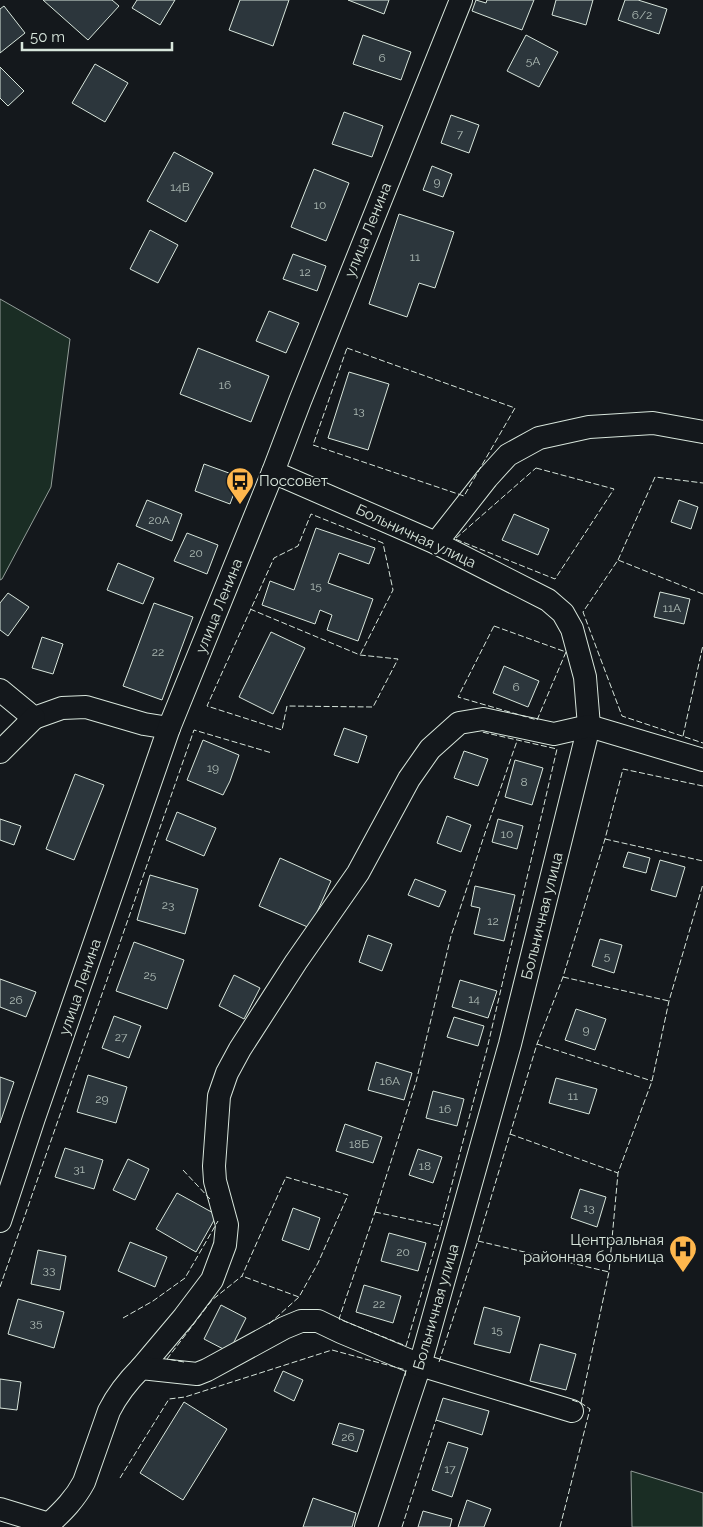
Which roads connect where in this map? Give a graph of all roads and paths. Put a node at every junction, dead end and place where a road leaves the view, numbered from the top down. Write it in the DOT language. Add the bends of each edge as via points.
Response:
graph roads {
  1 [pos="461,0"];
  2 [pos="703,432"];
  3 [pos="273,472"];
  4 [pos="436,542"];
  5 [pos="0,690"];
  6 [pos="34,718"];
  7 [pos="589,726"];
  8 [pos="169,728"];
  9 [pos="0,752"];
  10 [pos="703,760"];
  11 [pos="0,1221"];
  12 [pos="420,1364"];
  13 [pos="141,1368"];
  14 [pos="572,1412"];
  15 [pos="0,1509"];
  16 [pos="50,1526"];
  17 [pos="366,1527"];
  1 -- 3 [label="street, улица Ленина"];
  2 -- 4 [label="street" via="653,423 590,427 539,438 508,455"];
  3 -- 4 [label="street, Больничная улица"];
  3 -- 8 [label="street, улица Ленина"];
  4 -- 7 [label="street, Больничная улица" via="548,600 563,613 572,628 584,677"];
  5 -- 6 [label="street"];
  6 -- 8 [label="street" via="62,708 86,707"];
  6 -- 9 [label="street"];
  7 -- 10 [label="street"];
  7 -- 12 [label="street, Больничная улица" via="510,1044"];
  7 -- 13 [label="street" via="554,734 483,719 458,723 430,749 409,778 358,873 296,962 227,1073 219,1096 214,1166 214,1181 227,1225 225,1245 212,1280"];
  8 -- 11 [label="street, улица Ленина"];
  12 -- 13 [label="street" via="318,1321 301,1321 197,1374"];
  12 -- 14 [label="street"];
  12 -- 17 [label="street, Больничная улица"];
  13 -- 16 [label="street" via="111,1406 80,1492"];
  15 -- 16 [label="street"];
}
